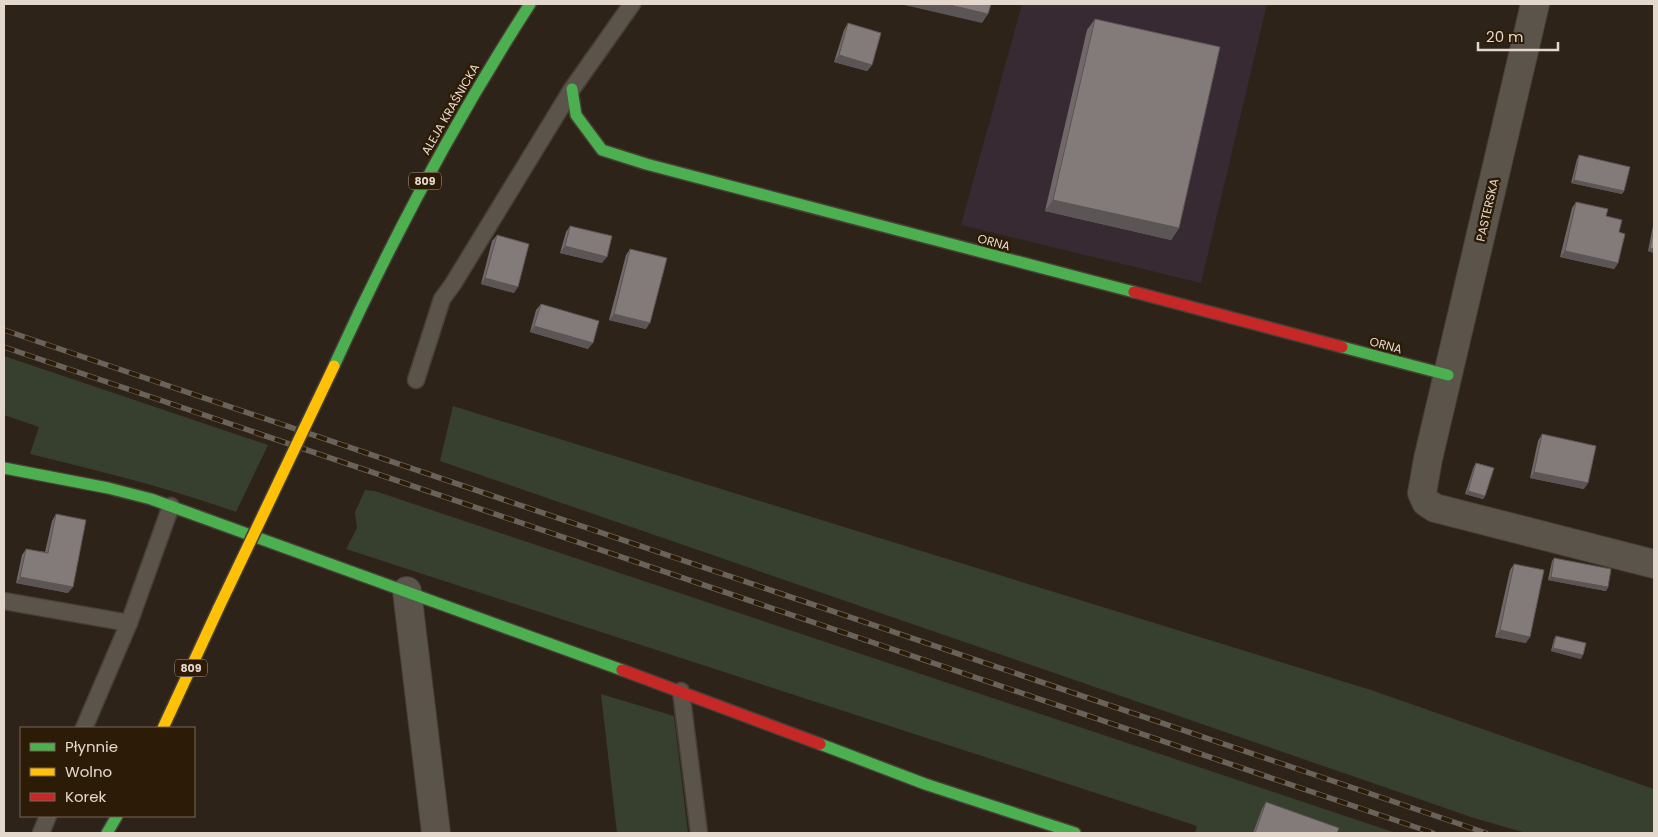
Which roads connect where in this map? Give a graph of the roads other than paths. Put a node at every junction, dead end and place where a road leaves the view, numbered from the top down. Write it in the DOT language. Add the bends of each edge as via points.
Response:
graph roads {
  1 [pos="530,4"];
  2 [pos="632,4"];
  3 [pos="1535,4"];
  4 [pos="572,89"];
  5 [pos="1448,375"];
  6 [pos="416,380"];
  7 [pos="4,468"];
  8 [pos="170,506"];
  9 [pos="1654,564"];
  10 [pos="407,591"];
  11 [pos="4,601"];
  12 [pos="129,623"];
  13 [pos="681,691"];
  14 [pos="84,727"];
  15 [pos="163,727"];
  16 [pos="48,817"];
  17 [pos="116,817"];
  18 [pos="41,833"];
  19 [pos="107,833"];
  20 [pos="436,833"];
  21 [pos="698,833"];
  22 [pos="1075,833"];
  1 -- 15 [label="street, ALEJA KRAŚNICKA / 809, bridge" via="462,114 413,202"];
  2 -- 4 [label="lane"];
  3 -- 5 [label="street, PASTERSKA"];
  4 -- 5 [label="street, ORNA" via="576,115 602,150"];
  4 -- 6 [label="lane" via="442,299"];
  5 -- 9 [label="street, PASTERSKA" via="1422,493 1426,502 1435,508"];
  7 -- 8 [label="street" via="108,488"];
  8 -- 10 [label="street"];
  8 -- 12 [label="lane"];
  10 -- 13 [label="street"];
  10 -- 20 [label="street"];
  11 -- 12 [label="lane"];
  12 -- 14 [label="lane"];
  13 -- 21 [label="lane"];
  13 -- 22 [label="street" via="925,784"];
  16 -- 18 [label="lane"];
  17 -- 19 [label="street"];
}
